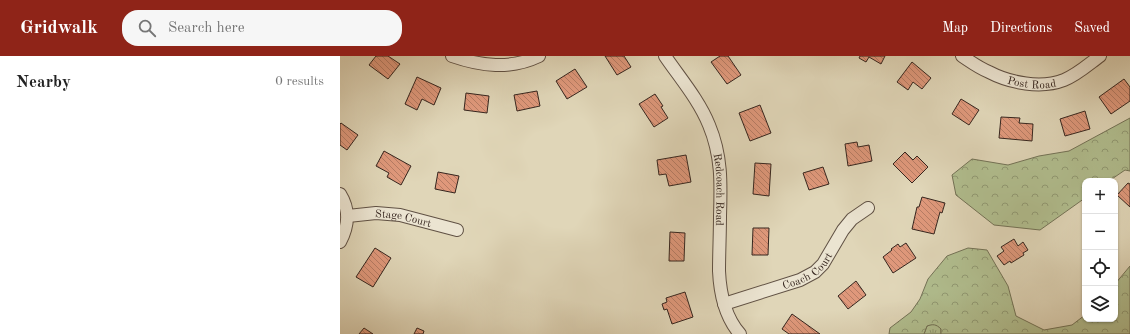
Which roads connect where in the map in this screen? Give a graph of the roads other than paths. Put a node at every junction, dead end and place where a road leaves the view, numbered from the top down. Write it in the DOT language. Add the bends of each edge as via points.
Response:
graph roads {
  1 [pos="452,56"];
  2 [pos="539,56"];
  3 [pos="665,56"];
  4 [pos="962,56"];
  5 [pos="1100,56"];
  6 [pos="340,194"];
  7 [pos="868,208"];
  8 [pos="348,216"];
  9 [pos="457,230"];
  10 [pos="340,242"];
  11 [pos="724,304"];
  12 [pos="740,334"];
  1 -- 2 [label="street" via="482,64 502,65 522,63"];
  3 -- 11 [label="street, Redcoach Road" via="701,109 716,146 721,169 719,271"];
  4 -- 5 [label="street, Post Road" via="1001,78 1042,84 1065,79"];
  6 -- 8 [label="street"];
  7 -- 11 [label="street, Coach Court" via="852,219 815,272 800,280"];
  8 -- 9 [label="street, Stage Court" via="376,213 400,216"];
  8 -- 10 [label="street"];
  11 -- 12 [label="street, Redcoach Road"];
}
